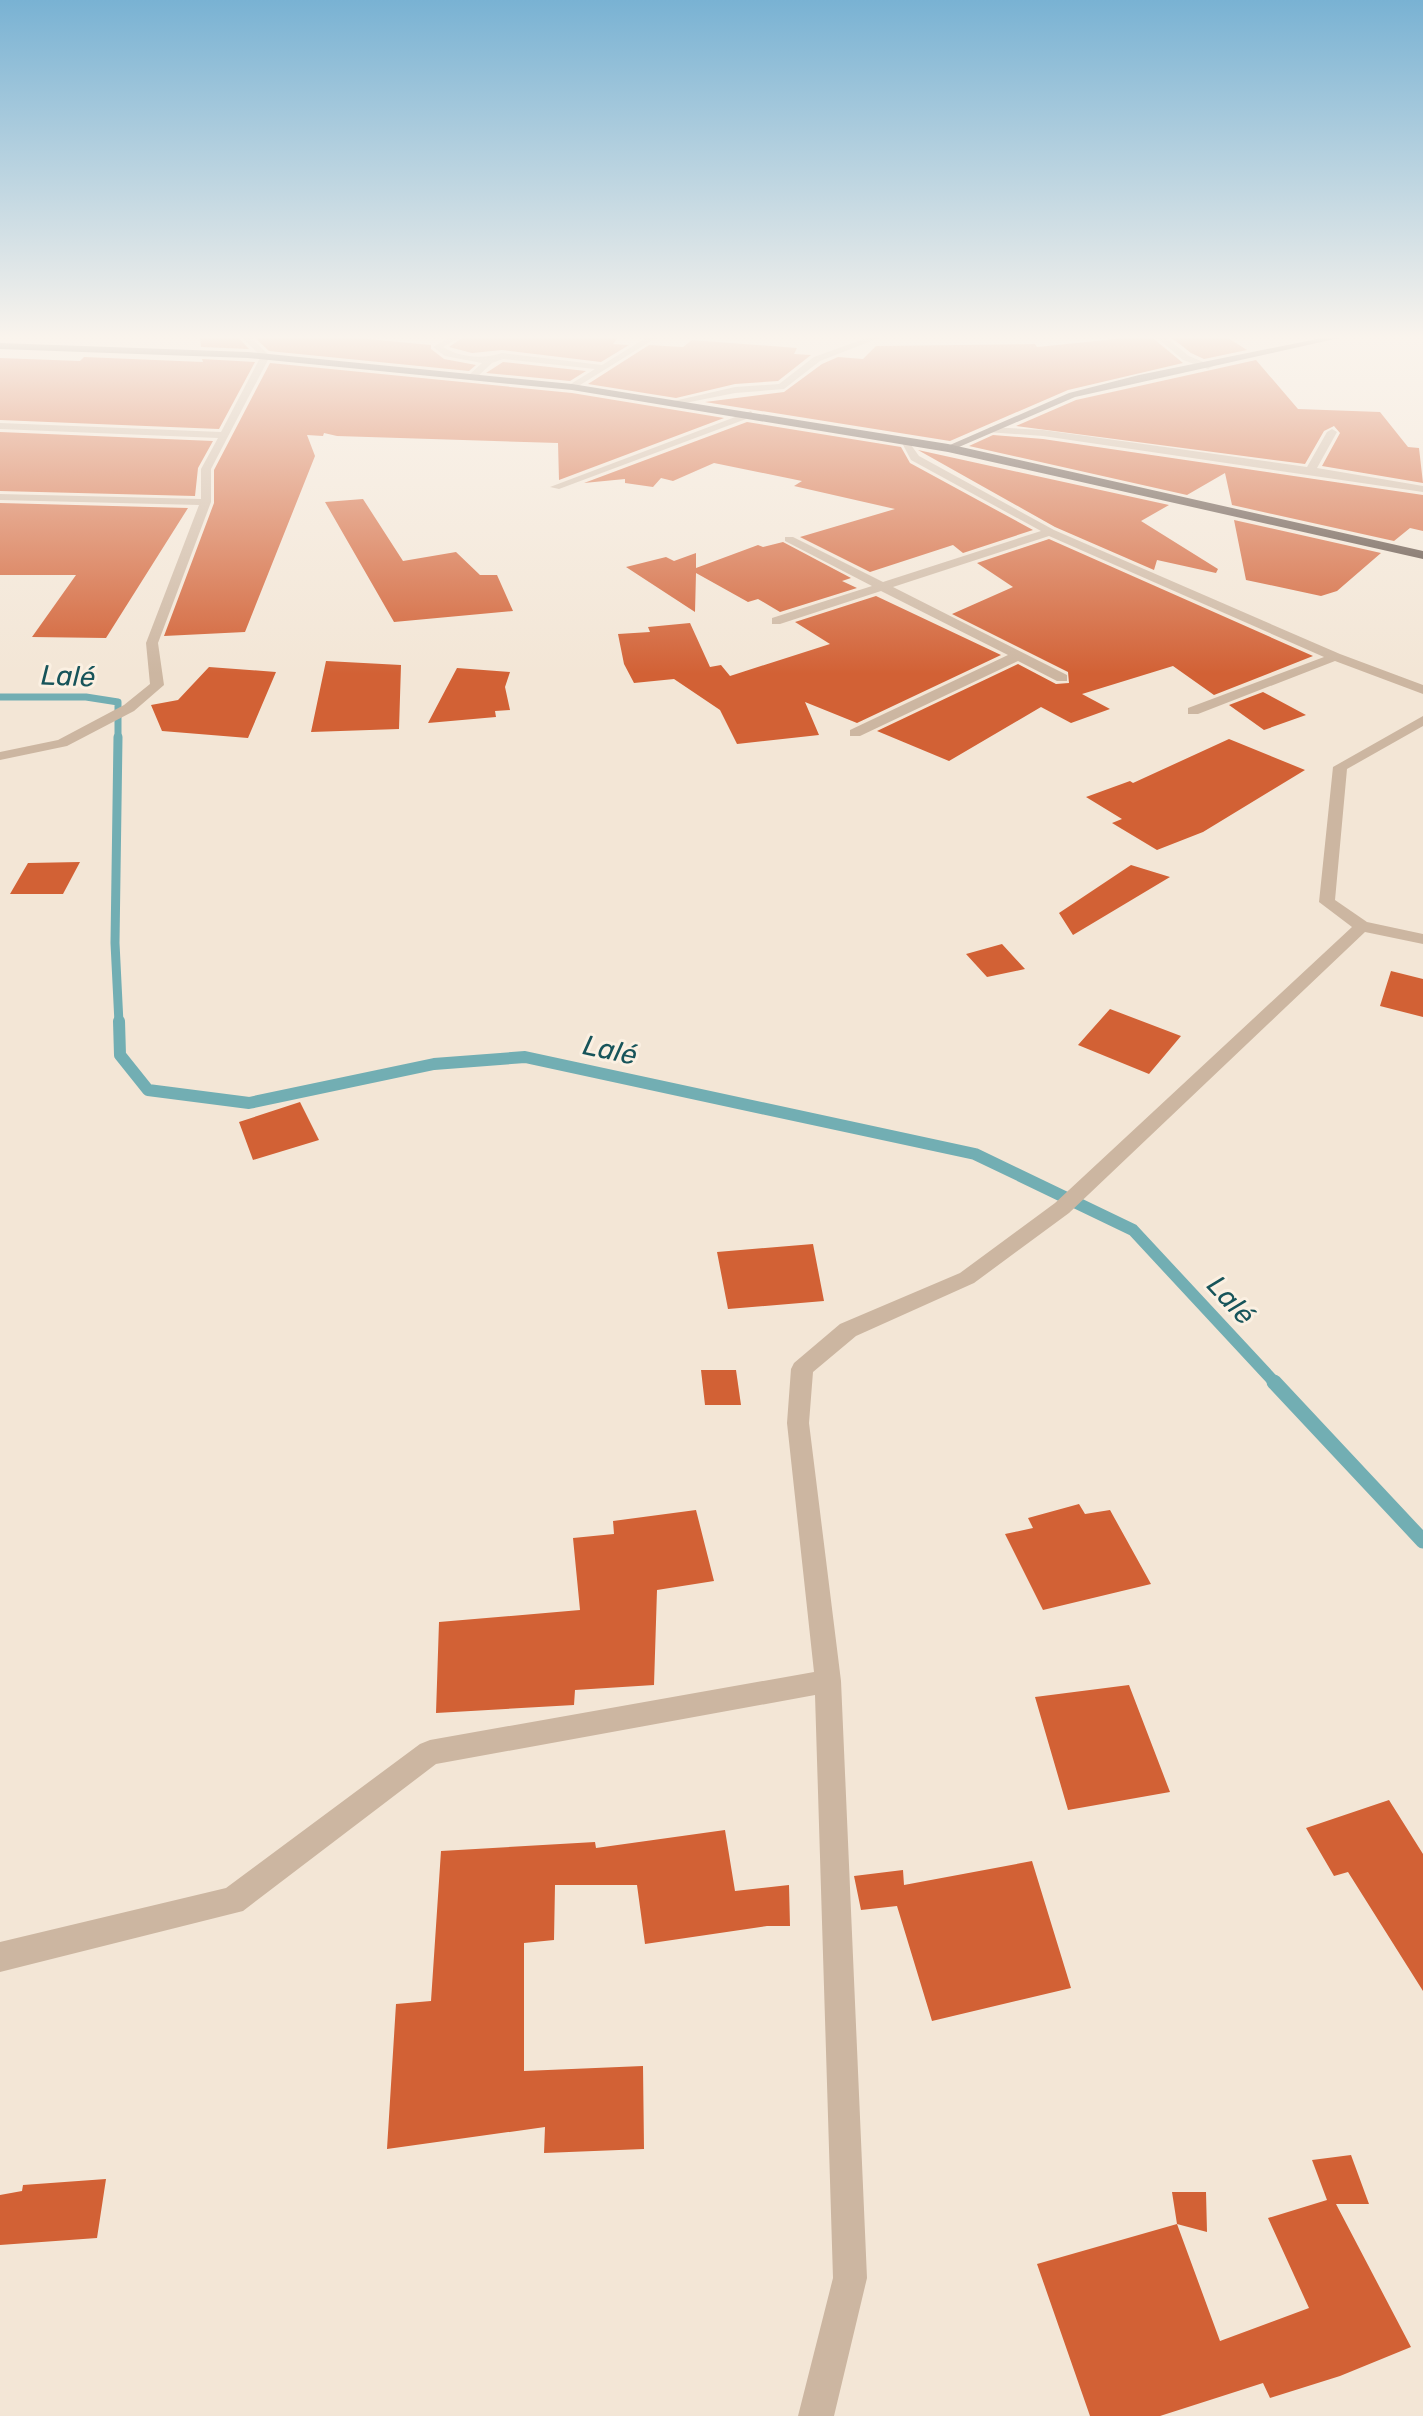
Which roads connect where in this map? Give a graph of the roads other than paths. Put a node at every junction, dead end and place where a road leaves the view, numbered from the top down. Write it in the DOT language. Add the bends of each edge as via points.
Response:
graph roads {
  1 [pos="217,449"];
  2 [pos="658,449"];
  3 [pos="910,449"];
  4 [pos="951,449"];
  5 [pos="1157,449"];
  6 [pos="1323,449"];
  7 [pos="1311,470"];
  8 [pos="555,487"];
  9 [pos="1423,489"];
  10 [pos="0,497"];
  11 [pos="206,502"];
  12 [pos="1050,532"];
  13 [pos="789,539"];
  14 [pos="1423,555"];
  15 [pos="878,586"];
  16 [pos="776,621"];
  17 [pos="1017,656"];
  18 [pos="1335,657"];
  19 [pos="1062,678"];
  20 [pos="1423,690"];
  21 [pos="1193,711"];
  22 [pos="1423,720"];
  23 [pos="855,733"];
  24 [pos="0,756"];
  25 [pos="1362,926"];
  26 [pos="1423,939"];
  27 [pos="828,1681"];
  28 [pos="0,1957"];
  29 [pos="816,2416"];
  1 -- 11 [label="street" via="206,469"];
  2 -- 8 [label="street"];
  3 -- 12 [label="street" via="915,458"];
  4 -- 14 [label="highway"];
  5 -- 7 [label="street"];
  6 -- 7 [label="street"];
  7 -- 9 [label="street"];
  10 -- 11 [label="street"];
  11 -- 24 [label="street" via="152,643 157,685 129,708 62,743"];
  12 -- 15 [label="street"];
  12 -- 18 [label="street"];
  13 -- 15 [label="street"];
  15 -- 16 [label="street"];
  15 -- 17 [label="street"];
  17 -- 19 [label="street"];
  17 -- 23 [label="street"];
  18 -- 20 [label="street"];
  18 -- 21 [label="street"];
  22 -- 25 [label="street" via="1340,767 1327,902"];
  25 -- 26 [label="street"];
  25 -- 27 [label="street" via="1062,1208 967,1278 848,1330 802,1369 798,1423"];
  27 -- 28 [label="street" via="430,1753 233,1901"];
  27 -- 29 [label="street" via="850,2278"];
}
